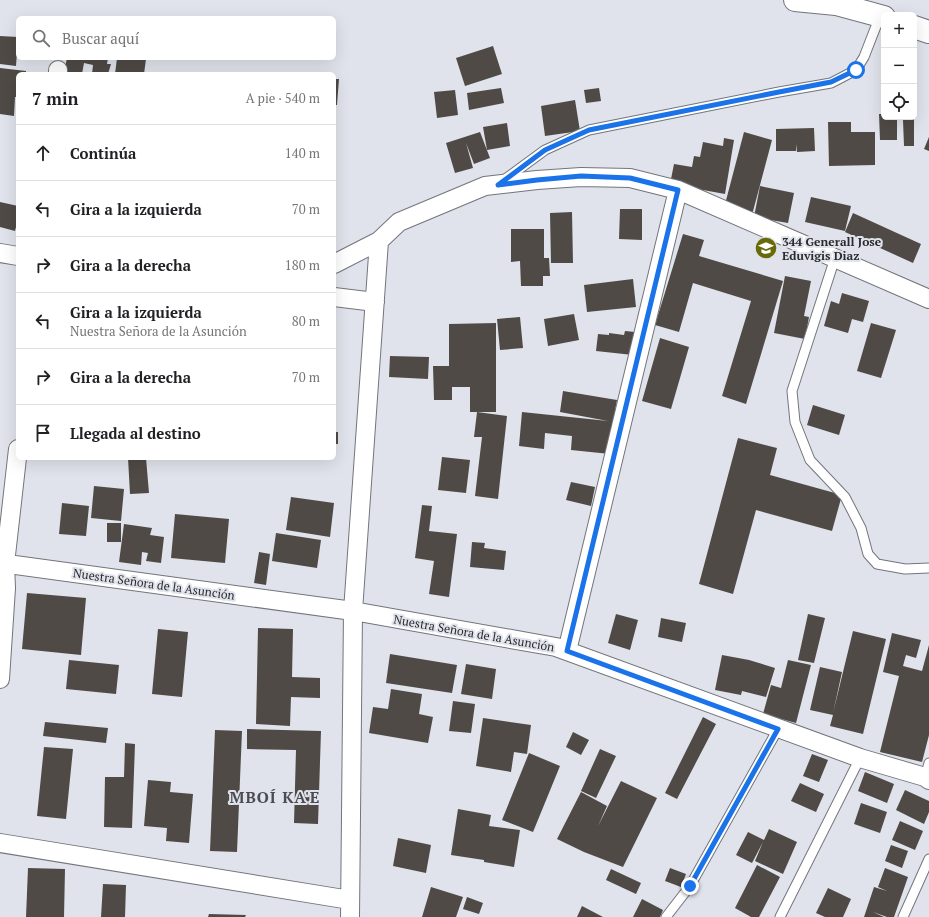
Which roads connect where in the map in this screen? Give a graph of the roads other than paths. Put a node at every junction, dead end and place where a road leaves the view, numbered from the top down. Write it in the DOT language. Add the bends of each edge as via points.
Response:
graph roads {
  1 [pos="795,0"];
  2 [pos="881,17"];
  3 [pos="881,19"];
  4 [pos="917,28"];
  5 [pos="929,32"];
  6 [pos="498,185"];
  7 [pos="678,190"];
  8 [pos="379,241"];
  9 [pos="0,253"];
  10 [pos="16,256"];
  11 [pos="835,258"];
  12 [pos="336,263"];
  13 [pos="336,297"];
  14 [pos="929,299"];
  15 [pos="375,302"];
  16 [pos="16,460"];
  17 [pos="2,563"];
  18 [pos="929,568"];
  19 [pos="353,611"];
  20 [pos="567,651"];
  21 [pos="0,679"];
  22 [pos="778,729"];
  23 [pos="860,758"];
  24 [pos="928,773"];
  25 [pos="0,843"];
  26 [pos="929,859"];
  27 [pos="350,908"];
  28 [pos="666,917"];
  29 [pos="780,917"];
  30 [pos="902,917"];
  1 -- 2 [label="main road" via="836,4"];
  3 -- 6 [label="lane" via="856,70 831,82 589,130 545,150"];
  4 -- 5 [label="main road"];
  6 -- 7 [label="street" via="581,176 630,178"];
  6 -- 8 [label="street" via="485,186 399,222"];
  7 -- 11 [label="street"];
  7 -- 20 [label="street"];
  8 -- 12 [label="street"];
  8 -- 15 [label="street"];
  9 -- 10 [label="street"];
  11 -- 14 [label="street"];
  11 -- 18 [label="lane" via="792,391 795,422 810,460 845,497 861,528 868,554 877,564 905,569"];
  13 -- 15 [label="street"];
  15 -- 19 [label="street"];
  16 -- 17 [label="street"];
  17 -- 19 [label="street, Nuestra Señora de la Asunción"];
  17 -- 21 [label="street" via="6,588"];
  19 -- 20 [label="street, Nuestra Señora de la Asunción"];
  19 -- 27 [label="street"];
  20 -- 22 [label="street, Nuestra Señora de la Asunción"];
  22 -- 23 [label="street, Nuestra Señora de la Asunción"];
  22 -- 28 [label="lane" via="690,886"];
  23 -- 24 [label="street, Nuestra Señora de la Asunción"];
  23 -- 29 [label="lane"];
  25 -- 27 [label="street"];
  26 -- 30 [label="lane"];
}
